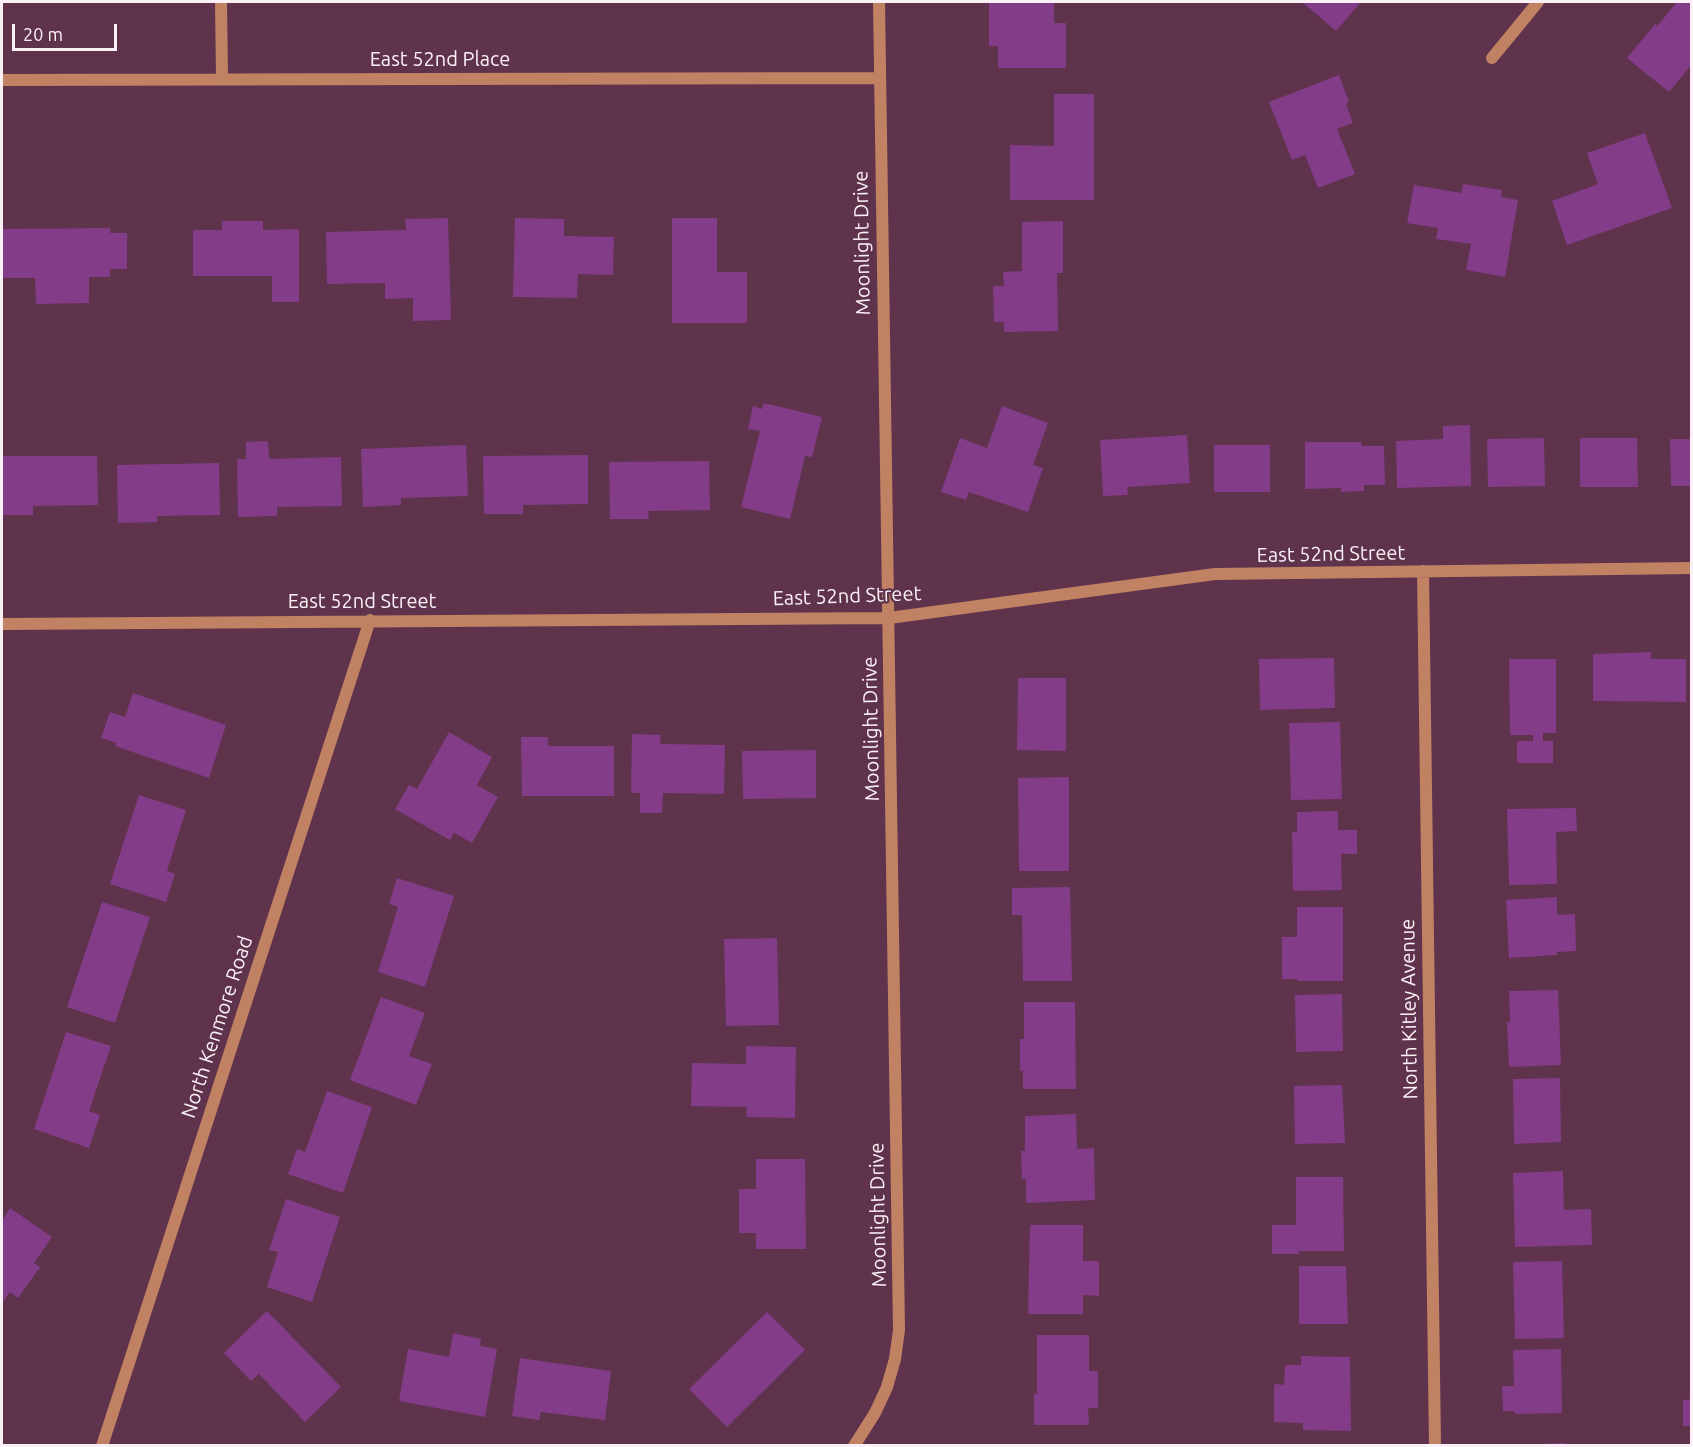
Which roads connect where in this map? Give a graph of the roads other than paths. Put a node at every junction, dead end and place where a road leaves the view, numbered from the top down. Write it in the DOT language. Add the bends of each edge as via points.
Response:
graph roads {
  1 [pos="220,2"];
  2 [pos="879,2"];
  3 [pos="1538,2"];
  4 [pos="1492,58"];
  5 [pos="879,78"];
  6 [pos="222,79"];
  7 [pos="2,80"];
  8 [pos="1692,568"];
  9 [pos="1423,572"];
  10 [pos="889,618"];
  11 [pos="370,620"];
  12 [pos="2,624"];
  13 [pos="102,1446"];
  14 [pos="854,1446"];
  15 [pos="1435,1446"];
  1 -- 6 [label="street"];
  2 -- 5 [label="street, Moonlight Drive"];
  3 -- 4 [label="street"];
  5 -- 6 [label="street, East 52nd Place"];
  5 -- 10 [label="street, Moonlight Drive"];
  6 -- 7 [label="street, East 52nd Place"];
  8 -- 9 [label="street, East 52nd Street"];
  9 -- 10 [label="street, East 52nd Street" via="1215,574"];
  9 -- 15 [label="street, North Kitley Avenue"];
  10 -- 11 [label="street, East 52nd Street"];
  10 -- 14 [label="street, Moonlight Drive" via="899,1330 887,1387"];
  11 -- 12 [label="street, East 52nd Street"];
  11 -- 13 [label="street, North Kenmore Road"];
}
